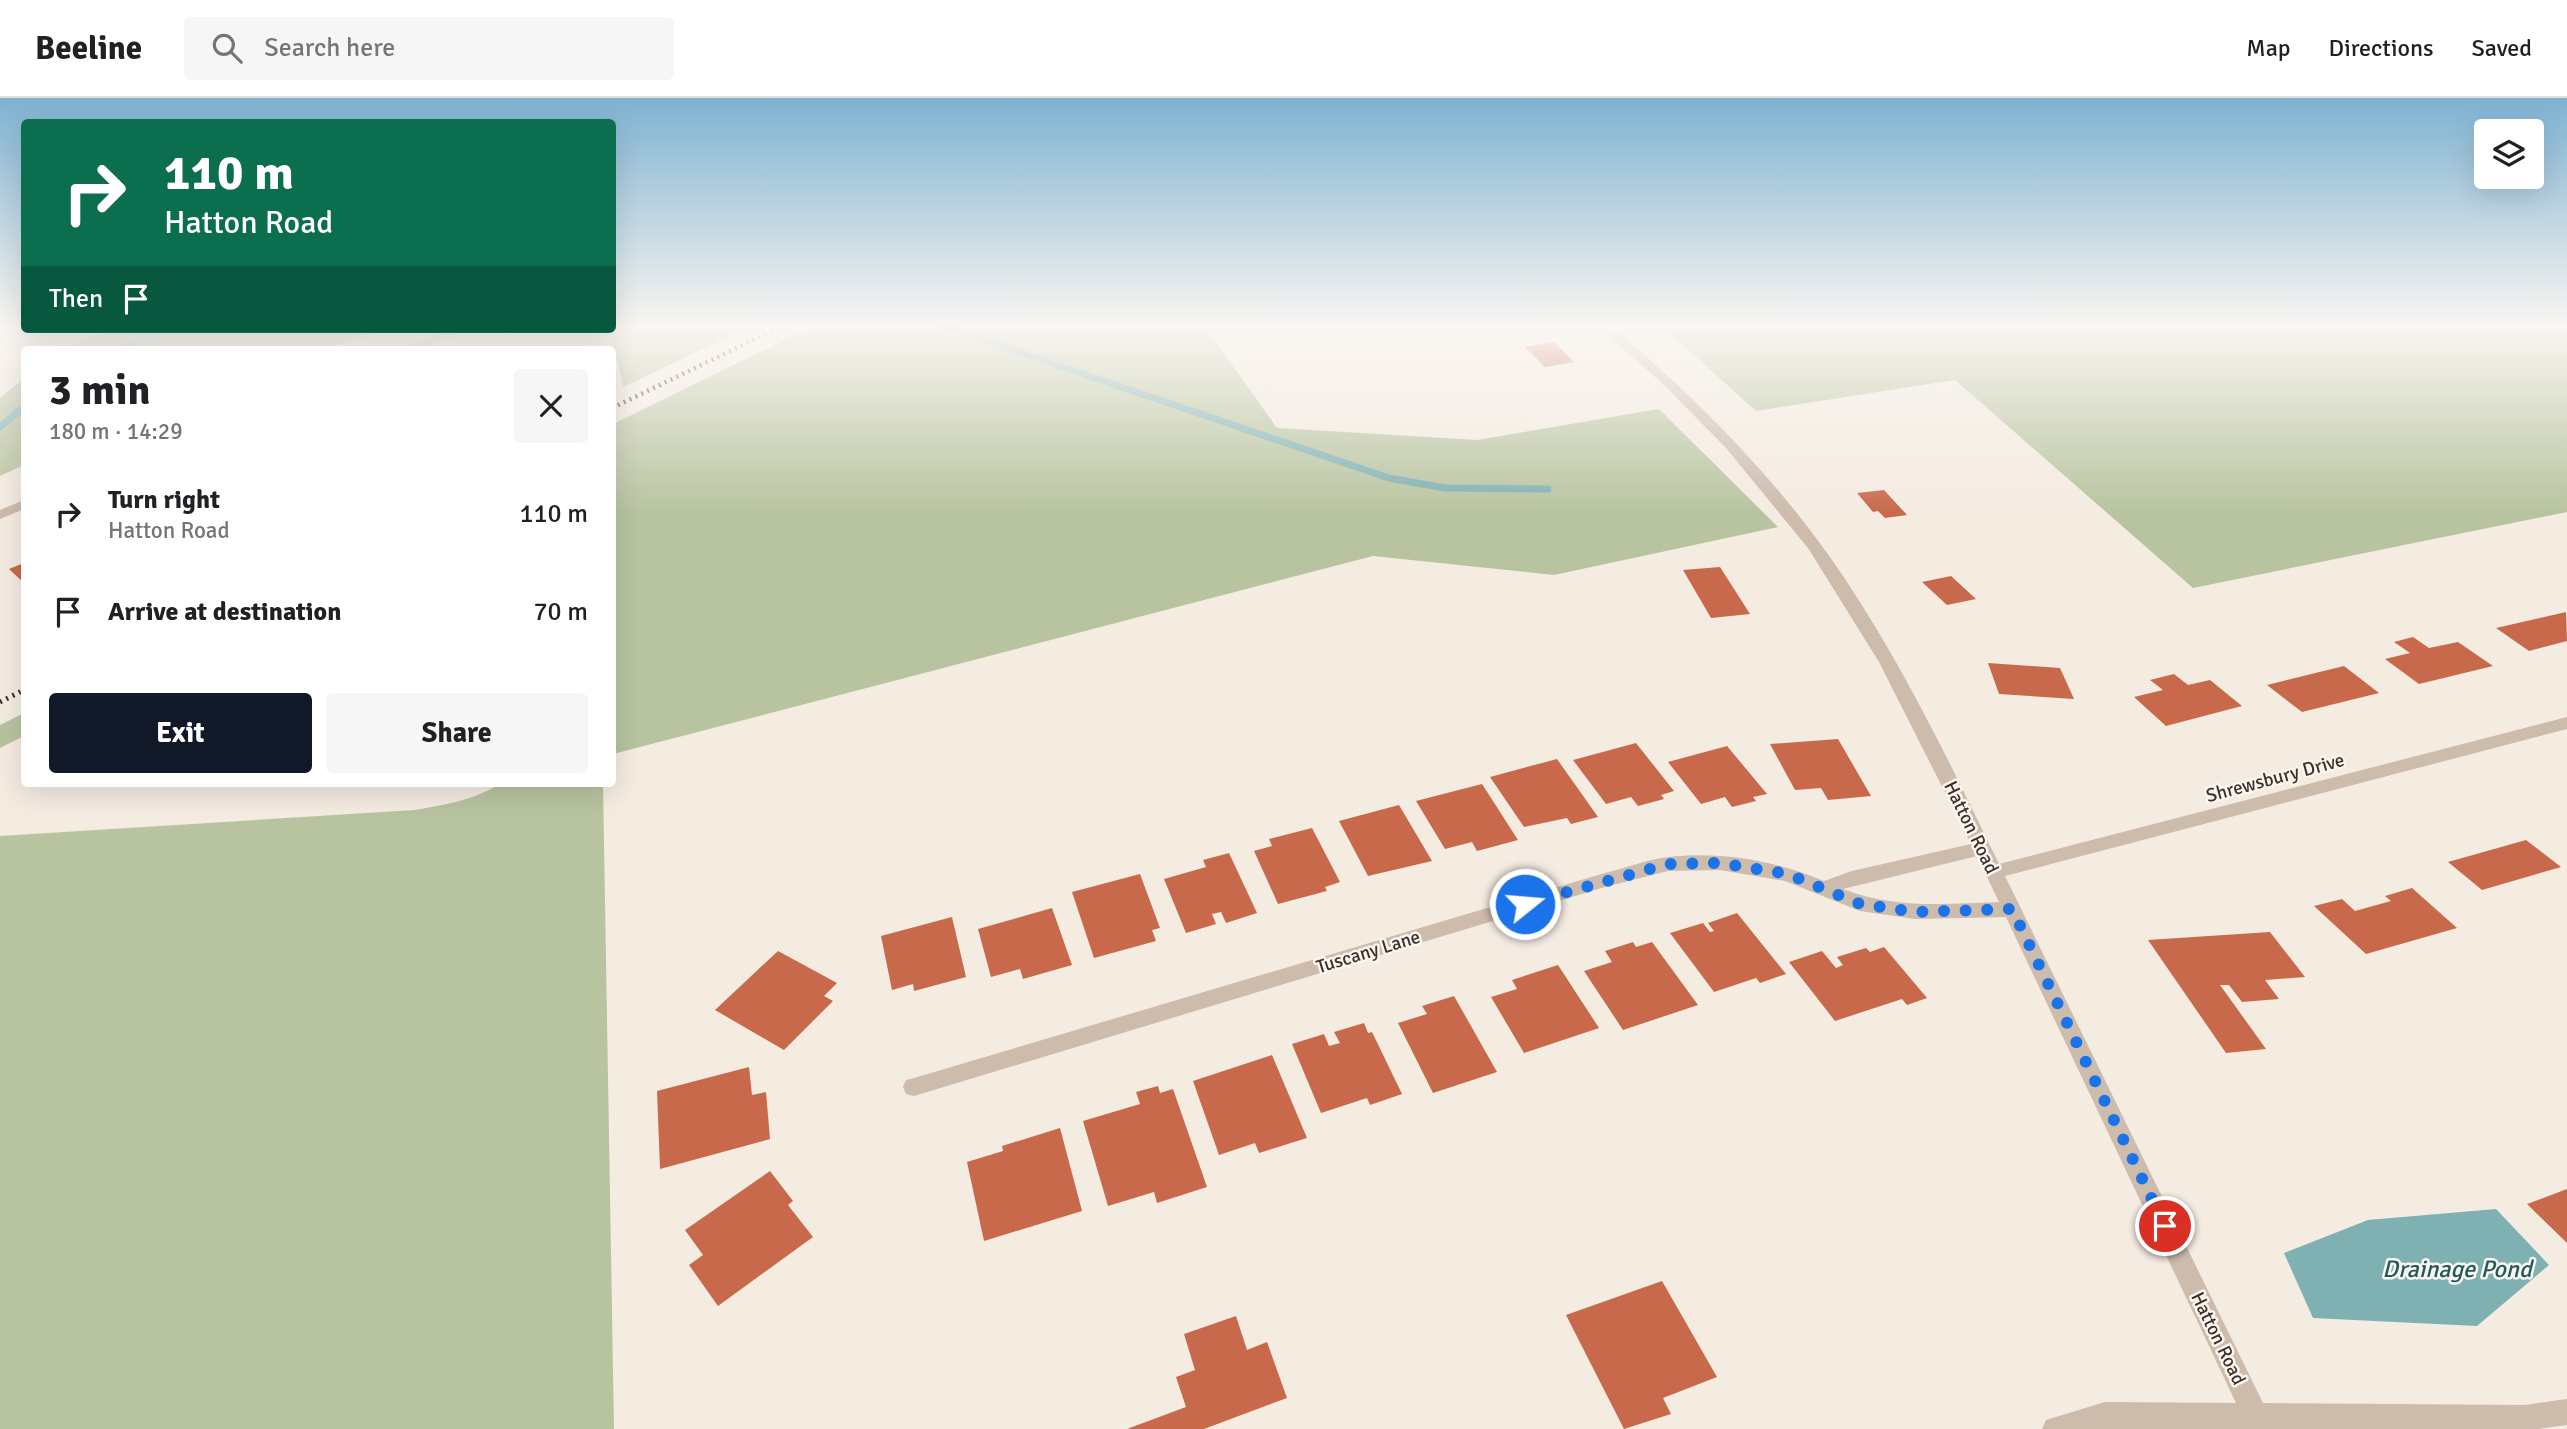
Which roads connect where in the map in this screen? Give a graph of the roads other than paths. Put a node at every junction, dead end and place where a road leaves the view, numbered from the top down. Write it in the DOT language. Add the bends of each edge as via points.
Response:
graph roads {
  1 [pos="1672,389"];
  2 [pos="21,505"];
  3 [pos="0,514"];
  4 [pos="2567,723"];
  5 [pos="1982,848"];
  6 [pos="1994,872"];
  7 [pos="1826,888"];
  8 [pos="2012,909"];
  9 [pos="914,1087"];
  10 [pos="2567,1412"];
  11 [pos="2259,1423"];
  12 [pos="2055,1429"];
  1 -- 5 [label="street, Hatton Road" via="1709,423 1808,537 1877,643"];
  2 -- 3 [label="street"];
  4 -- 6 [label="street, Shrewsbury Drive"];
  5 -- 6 [label="street, Hatton Road"];
  5 -- 7 [label="street"];
  6 -- 8 [label="street, Hatton Road"];
  7 -- 8 [label="street, Tuscany Lane" via="1860,904 1915,912"];
  7 -- 9 [label="street, Tuscany Lane" via="1788,874 1720,863 1668,864"];
  8 -- 11 [label="street, Hatton Road"];
  10 -- 11 [label="street" via="2525,1418"];
  11 -- 12 [label="street" via="2105,1415"];
}
